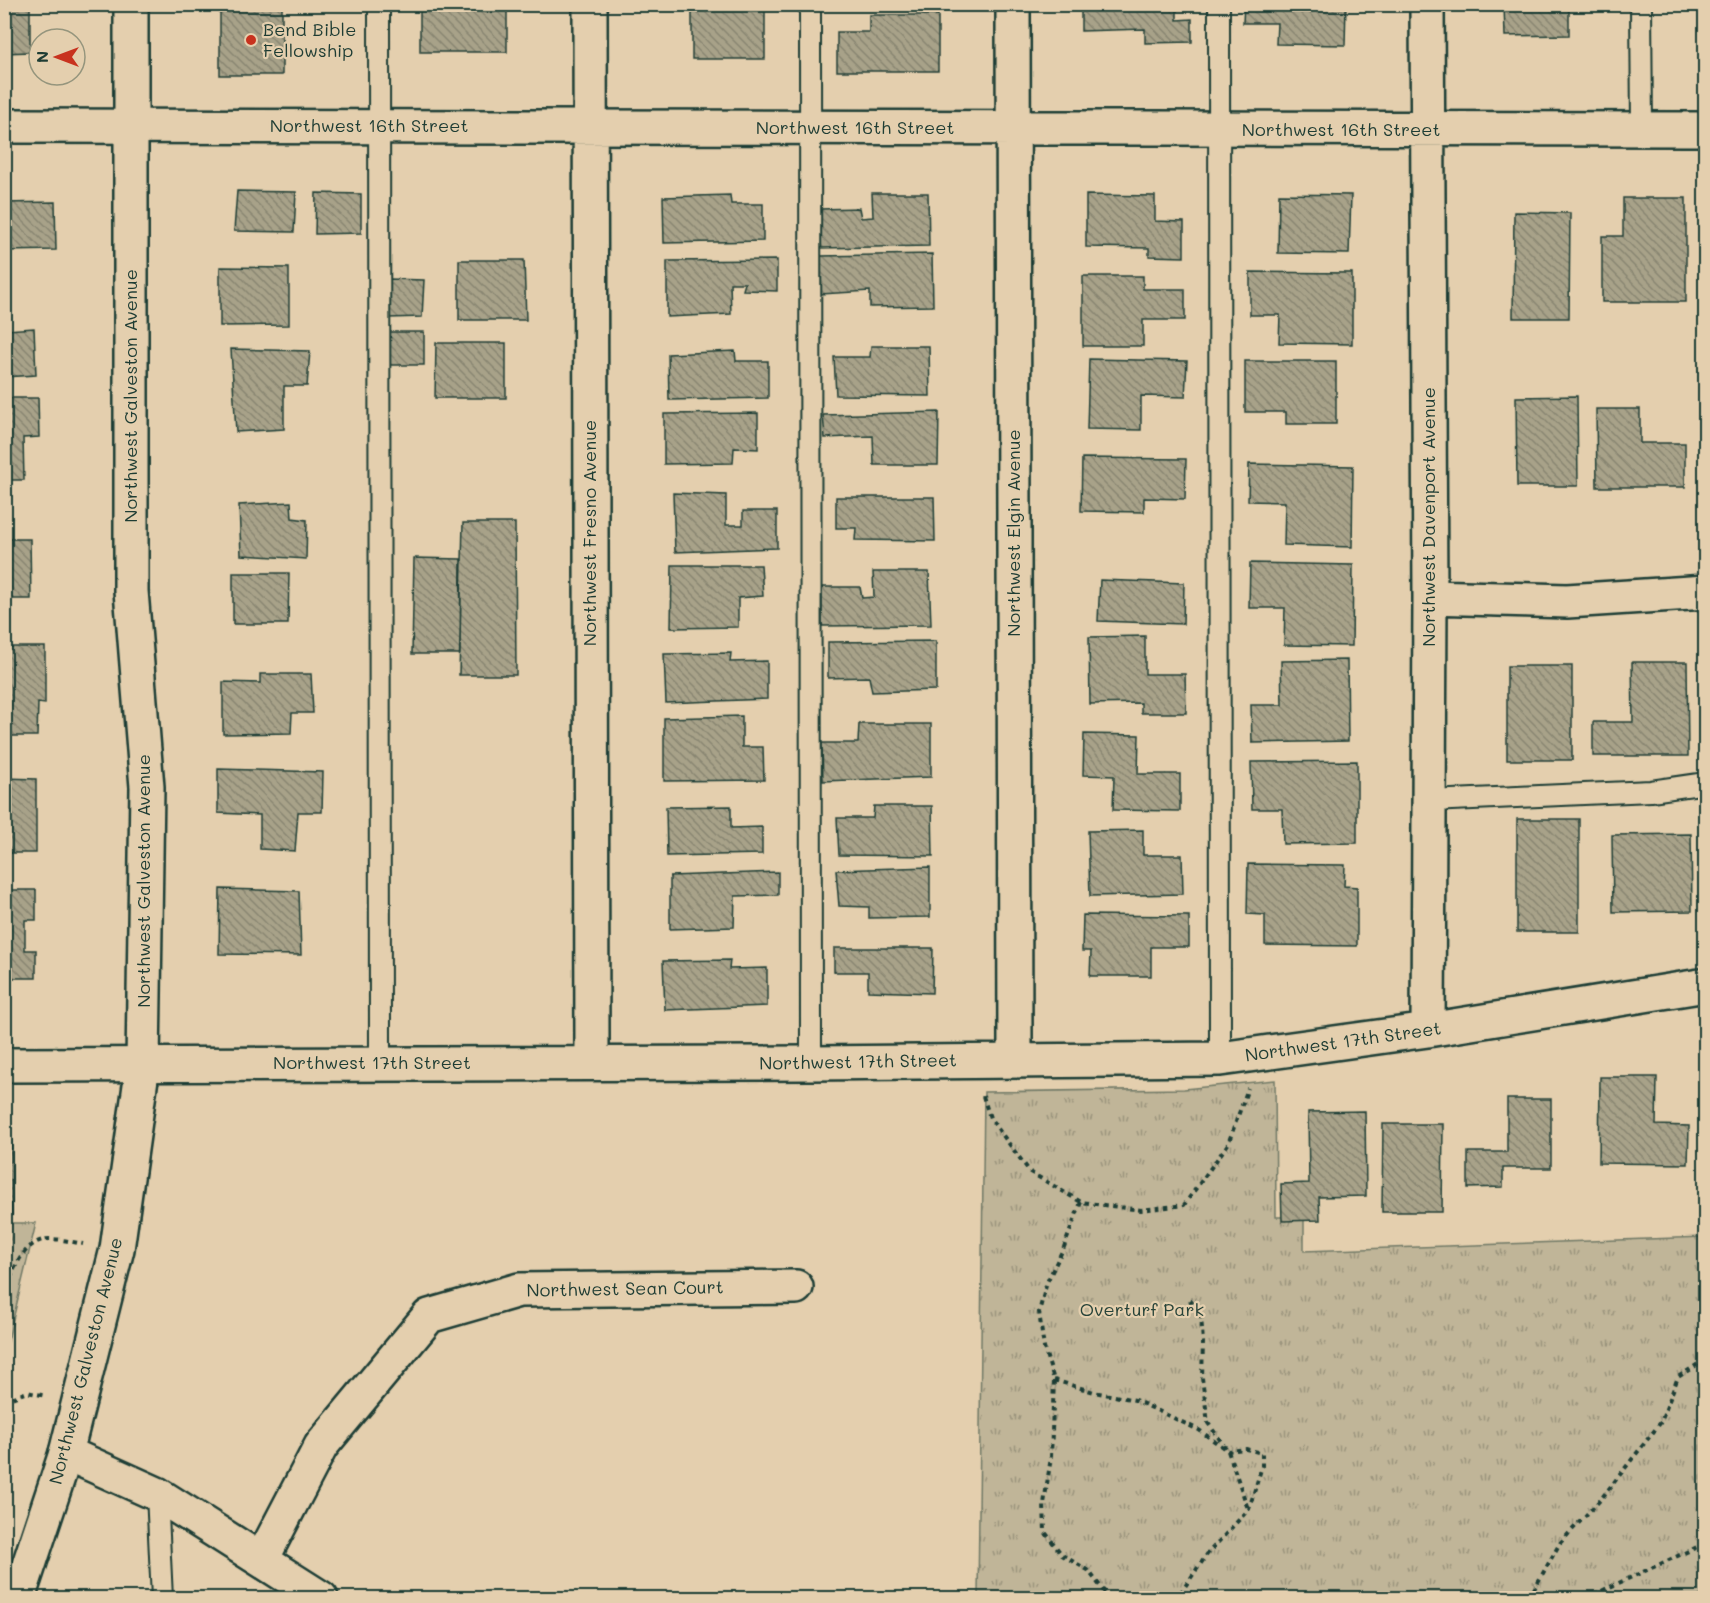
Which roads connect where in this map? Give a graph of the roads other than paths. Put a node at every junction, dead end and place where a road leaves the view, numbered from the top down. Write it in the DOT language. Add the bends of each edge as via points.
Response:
graph roads {
  1 [pos="131,4"];
  2 [pos="379,4"];
  3 [pos="590,4"];
  4 [pos="810,4"];
  5 [pos="1013,4"];
  6 [pos="1220,4"];
  7 [pos="1427,4"];
  8 [pos="1641,4"];
  9 [pos="4,126"];
  10 [pos="132,126"];
  11 [pos="378,126"];
  12 [pos="589,127"];
  13 [pos="809,128"];
  14 [pos="1014,128"];
  15 [pos="1642,129"];
  16 [pos="1706,129"];
  17 [pos="1219,130"];
  18 [pos="1426,130"];
  19 [pos="1706,592"];
  20 [pos="1430,597"];
  21 [pos="1706,783"];
  22 [pos="1430,801"];
  23 [pos="1706,985"];
  24 [pos="1428,1030"];
  25 [pos="1220,1059"];
  26 [pos="1015,1061"];
  27 [pos="592,1062"];
  28 [pos="380,1063"];
  29 [pos="811,1063"];
  30 [pos="143,1064"];
  31 [pos="4,1065"];
  32 [pos="796,1287"];
  33 [pos="66,1453"];
  34 [pos="158,1494"];
  35 [pos="262,1559"];
  36 [pos="18,1599"];
  37 [pos="162,1599"];
  38 [pos="321,1599"];
  1 -- 10 [label="street, Northwest Galveston Avenue"];
  2 -- 11 [label="lane"];
  3 -- 12 [label="street, Northwest Fresno Avenue"];
  4 -- 13 [label="lane"];
  5 -- 14 [label="street, Northwest Elgin Avenue"];
  6 -- 17 [label="lane"];
  7 -- 18 [label="street, Northwest Davenport Avenue"];
  8 -- 15 [label="lane"];
  9 -- 10 [label="street, Northwest 16th Street"];
  10 -- 11 [label="street, Northwest 16th Street"];
  10 -- 30 [label="street, Northwest Galveston Avenue" via="131,591 147,787"];
  11 -- 12 [label="street, Northwest 16th Street"];
  11 -- 28 [label="lane"];
  12 -- 13 [label="street, Northwest 16th Street"];
  12 -- 27 [label="street, Northwest Fresno Avenue"];
  13 -- 14 [label="street, Northwest 16th Street"];
  13 -- 29 [label="lane"];
  14 -- 17 [label="street, Northwest 16th Street"];
  14 -- 26 [label="street, Northwest Elgin Avenue"];
  15 -- 16 [label="street, Northwest 16th Street"];
  15 -- 18 [label="street, Northwest 16th Street"];
  17 -- 18 [label="street, Northwest 16th Street"];
  17 -- 25 [label="lane"];
  18 -- 20 [label="street, Northwest Davenport Avenue"];
  19 -- 20 [label="street" via="1567,601"];
  20 -- 22 [label="street, Northwest Davenport Avenue"];
  21 -- 22 [label="lane" via="1651,791"];
  22 -- 24 [label="street, Northwest Davenport Avenue"];
  23 -- 24 [label="street, Northwest 17th Street"];
  24 -- 25 [label="street, Northwest 17th Street"];
  25 -- 26 [label="street, Northwest 17th Street"];
  26 -- 29 [label="street, Northwest 17th Street"];
  27 -- 28 [label="street, Northwest 17th Street"];
  27 -- 29 [label="street, Northwest 17th Street"];
  28 -- 30 [label="street, Northwest 17th Street"];
  30 -- 31 [label="street, Northwest 17th Street"];
  30 -- 33 [label="street, Northwest Galveston Avenue" via="117,1249"];
  32 -- 35 [label="street, Northwest Sean Court" via="519,1290 429,1316 321,1446"];
  33 -- 34 [label="street"];
  33 -- 36 [label="street, Northwest Galveston Avenue"];
  34 -- 35 [label="street"];
  34 -- 37 [label="lane"];
  35 -- 38 [label="street"];
}
